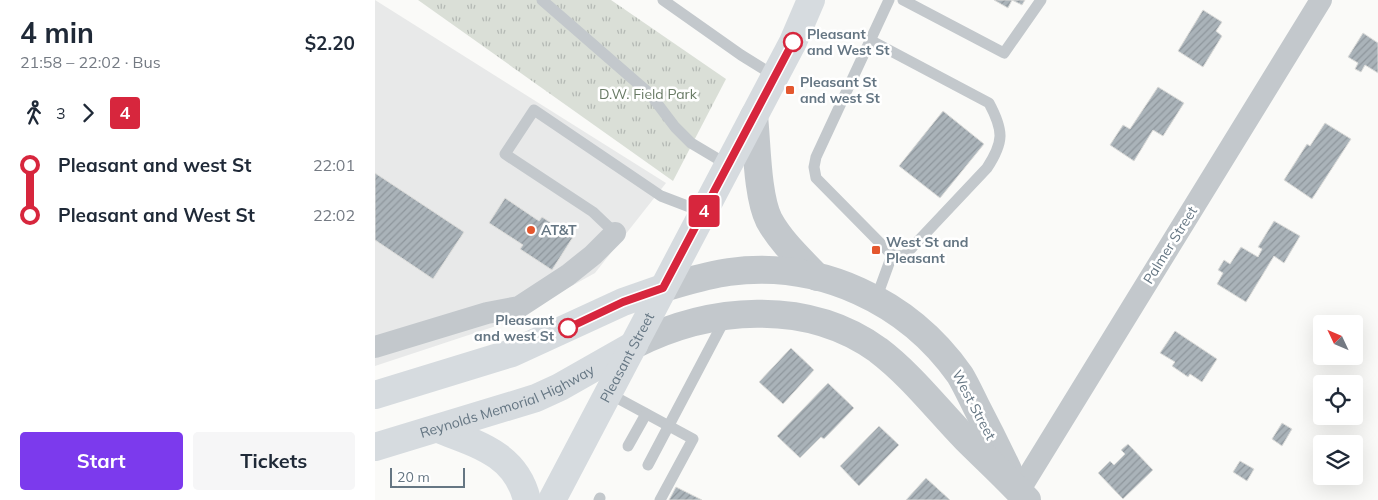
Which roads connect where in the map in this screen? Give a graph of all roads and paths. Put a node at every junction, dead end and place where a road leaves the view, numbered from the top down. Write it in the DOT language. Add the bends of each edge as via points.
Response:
graph roads {
  1 [pos="542,0"];
  2 [pos="663,0"];
  3 [pos="811,0"];
  4 [pos="889,0"];
  5 [pos="903,0"];
  6 [pos="1041,0"];
  7 [pos="1321,0"];
  8 [pos="870,40"];
  9 [pos="775,76"];
  10 [pos="754,116"];
  11 [pos="728,166"];
  12 [pos="703,212"];
  13 [pos="615,233"];
  14 [pos="892,255"];
  15 [pos="817,277"];
  16 [pos="663,288"];
  17 [pos="876,299"];
  18 [pos="727,316"];
  19 [pos="633,345"];
  20 [pos="376,346"];
  21 [pos="609,393"];
  22 [pos="375,395"];
  23 [pos="646,414"];
  24 [pos="669,426"];
  25 [pos="438,429"];
  26 [pos="628,446"];
  27 [pos="375,447"];
  28 [pos="648,465"];
  29 [pos="1023,496"];
  30 [pos="558,498"];
  31 [pos="527,500"];
  32 [pos="660,500"];
  1 -- 11 [label="lane" via="650,94 691,143"];
  2 -- 9 [label="lane"];
  3 -- 9 [label="main road, Pleasant Street"];
  4 -- 8 [label="lane"];
  5 -- 6 [label="lane" via="1004,53"];
  7 -- 29 [label="street, Palmer Street"];
  8 -- 14 [label="lane" via="813,167 816,178"];
  8 -- 14 [label="lane" via="989,103 999,121 998,152 987,168 904,256"];
  9 -- 10 [label="main road, Pleasant Street"];
  10 -- 11 [label="main road, Pleasant Street"];
  10 -- 15 [label="street" via="762,194 769,219 790,250"];
  11 -- 12 [label="main road, Pleasant Street"];
  12 -- 13 [label="lane" via="661,196 533,110 505,154 593,212"];
  12 -- 16 [label="main road, Pleasant Street"];
  13 -- 20 [label="street" via="568,275 519,307 487,313"];
  14 -- 17 [label="lane"];
  15 -- 16 [label="street, West Street" via="773,271 732,271"];
  15 -- 17 [label="street, West Street"];
  16 -- 19 [label="main road, Pleasant Street"];
  16 -- 22 [label="main road" via="623,302 512,353"];
  17 -- 29 [label="street, West Street" via="917,327 962,378"];
  18 -- 19 [label="street, West Street" via="685,324"];
  18 -- 24 [label="lane"];
  18 -- 29 [label="street, West Street" via="771,313 793,316 815,320 859,338 896,365"];
  19 -- 21 [label="main road, Pleasant Street"];
  19 -- 25 [label="main road, Reynolds Memorial Highway" via="542,395"];
  21 -- 23 [label="lane"];
  21 -- 30 [label="main road, Pleasant Street"];
  23 -- 24 [label="lane"];
  23 -- 26 [label="lane"];
  24 -- 28 [label="lane"];
  24 -- 32 [label="lane" via="693,439"];
  25 -- 27 [label="main road, Reynolds Memorial Highway"];
  25 -- 31 [label="main road" via="494,452 519,479"];
}
